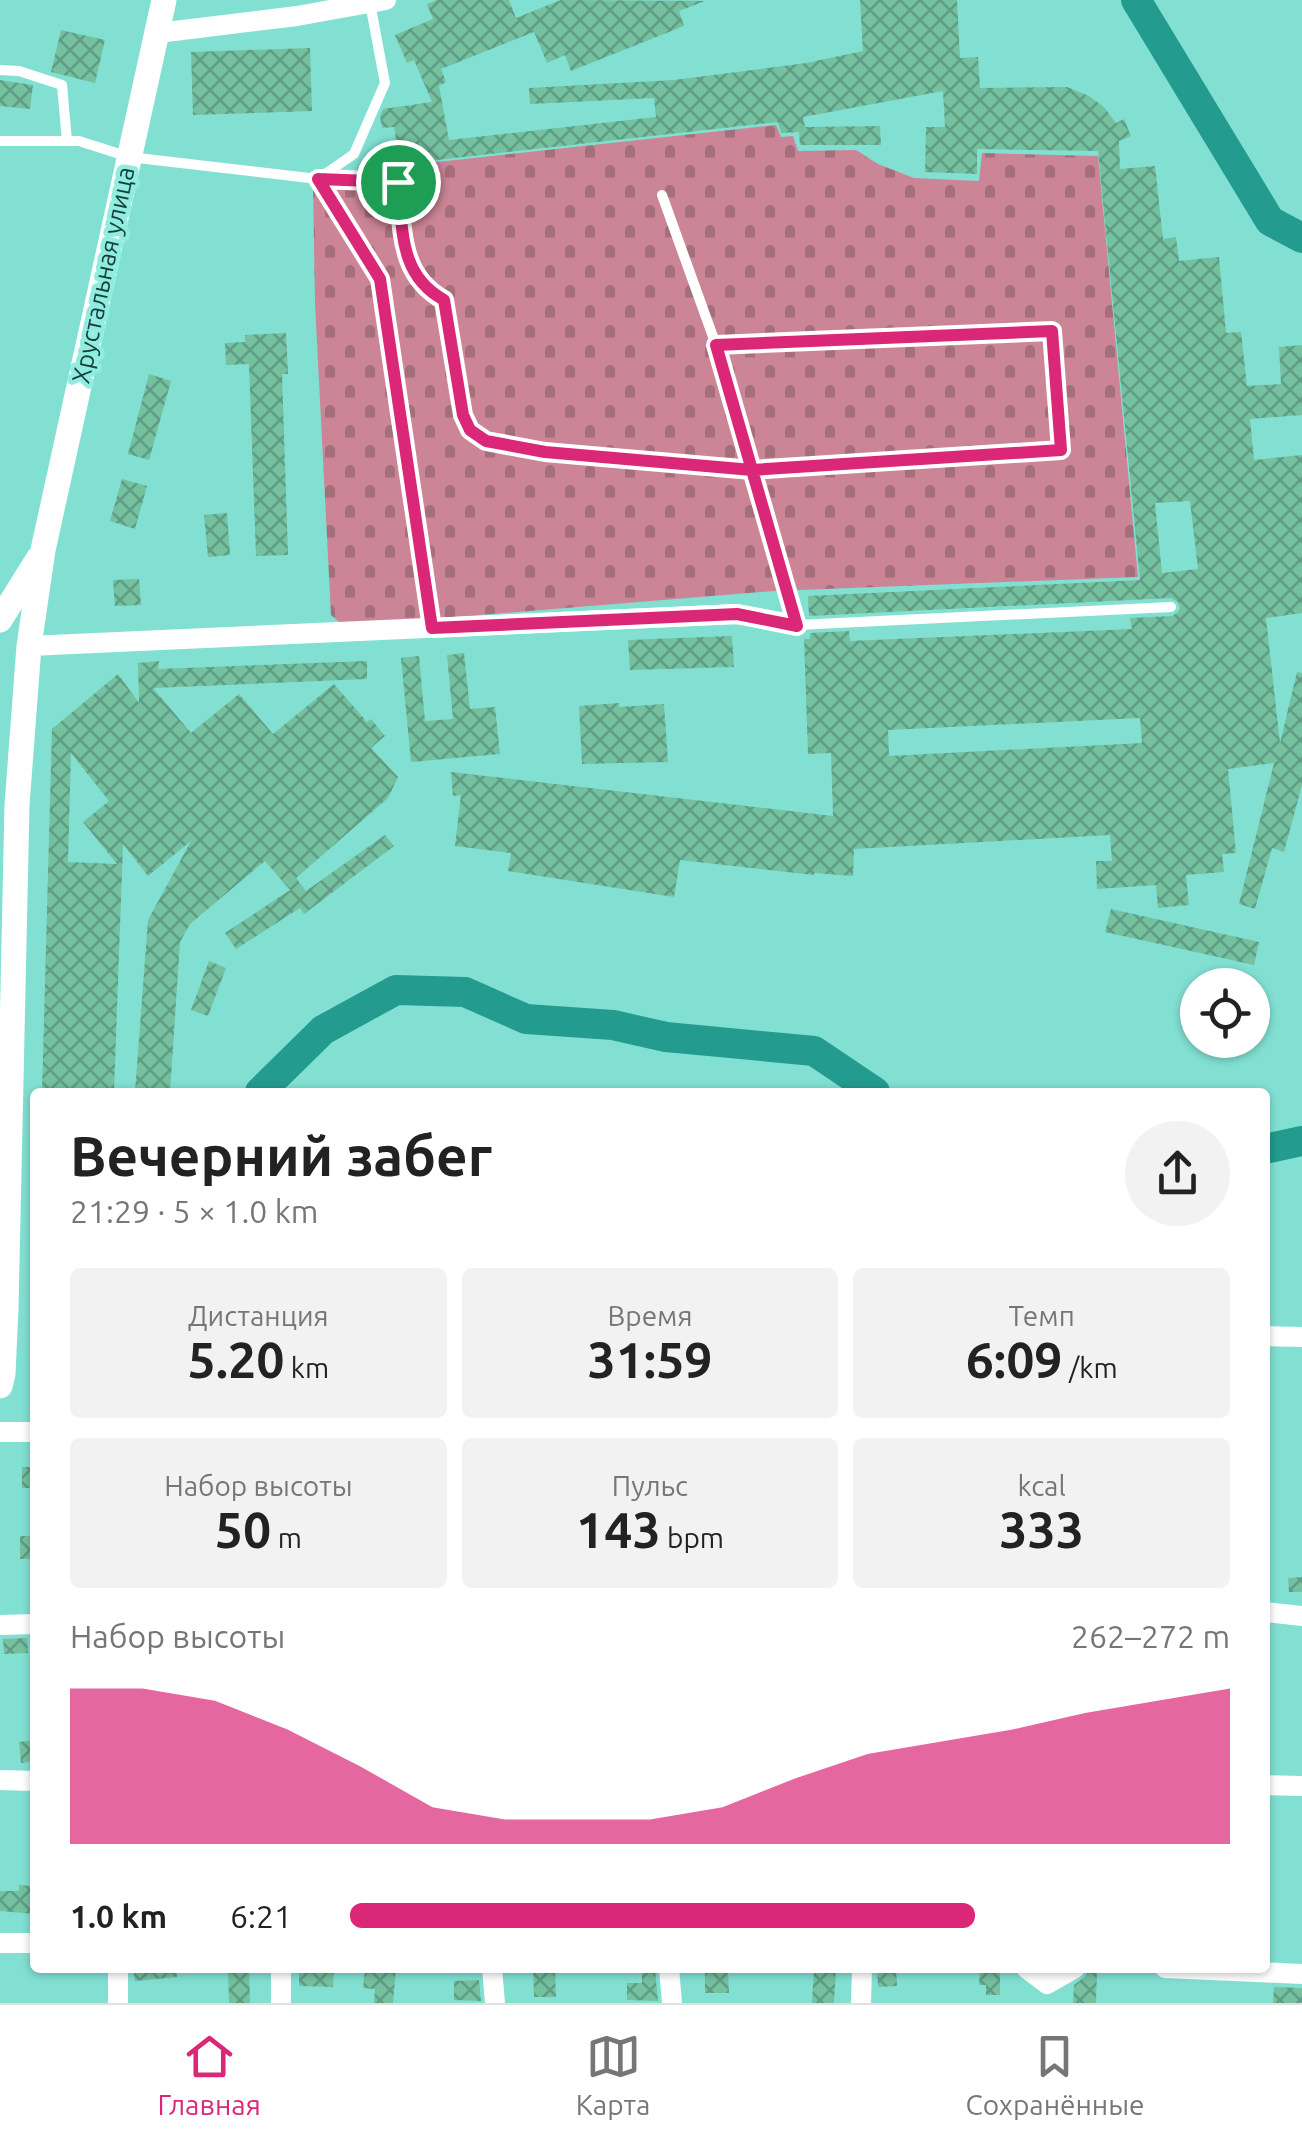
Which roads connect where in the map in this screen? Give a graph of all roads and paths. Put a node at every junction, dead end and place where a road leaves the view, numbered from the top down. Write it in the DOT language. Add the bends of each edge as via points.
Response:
graph roads {
  1 [pos="164,0"];
  2 [pos="378,1"];
  3 [pos="158,33"];
  4 [pos="0,70"];
  5 [pos="0,141"];
  6 [pos="67,141"];
  7 [pos="129,157"];
  8 [pos="318,179"];
  9 [pos="662,195"];
  10 [pos="716,345"];
  11 [pos="752,470"];
  12 [pos="43,550"];
  13 [pos="1170,607"];
  14 [pos="0,620"];
  15 [pos="797,626"];
  16 [pos="432,628"];
  17 [pos="29,646"];
  18 [pos="1270,1336"];
  19 [pos="1302,1337"];
  20 [pos="0,1386"];
  21 [pos="0,1432"];
  22 [pos="30,1432"];
  23 [pos="1270,1613"];
  24 [pos="1302,1616"];
  25 [pos="30,1624"];
  26 [pos="0,1625"];
  27 [pos="0,1780"];
  28 [pos="30,1780"];
  29 [pos="1270,1786"];
  30 [pos="1302,1786"];
  31 [pos="0,1943"];
  32 [pos="30,1943"];
  33 [pos="118,1973"];
  34 [pos="281,1973"];
  35 [pos="492,1973"];
  36 [pos="670,1973"];
  37 [pos="862,1973"];
  38 [pos="1030,1973"];
  39 [pos="1070,1973"];
  40 [pos="1270,1973"];
  41 [pos="1302,1974"];
  42 [pos="1047,1994"];
  43 [pos="118,2003"];
  44 [pos="281,2003"];
  45 [pos="495,2003"];
  46 [pos="672,2003"];
  47 [pos="861,2003"];
  1 -- 3 [label="street, Хрустальная улица"];
  2 -- 3 [label="street"];
  2 -- 8 [label="lane" via="385,83 354,154"];
  3 -- 7 [label="street, Хрустальная улица"];
  4 -- 6 [label="lane" via="62,85"];
  5 -- 6 [label="lane"];
  6 -- 7 [label="lane"];
  7 -- 8 [label="lane"];
  7 -- 12 [label="street, Хрустальная улица"];
  8 -- 11 [label="lane" via="398,182 404,249 413,272 444,300 463,415 486,441"];
  8 -- 16 [label="lane" via="380,279"];
  9 -- 10 [label="lane"];
  10 -- 11 [label="lane"];
  10 -- 11 [label="lane" via="1052,331 1061,450"];
  11 -- 15 [label="lane"];
  12 -- 14 [label="street, Хрустальная улица"];
  12 -- 17 [label="street, Хрустальная улица"];
  13 -- 15 [label="lane"];
  15 -- 16 [label="street" via="737,614"];
  16 -- 17 [label="street"];
  17 -- 20 [label="street, Хрустальная улица"];
  18 -- 19 [label="street"];
  21 -- 22 [label="street"];
  23 -- 24 [label="street"];
  25 -- 26 [label="street"];
  27 -- 28 [label="street"];
  29 -- 30 [label="street"];
  31 -- 32 [label="street"];
  33 -- 43 [label="street"];
  34 -- 44 [label="street"];
  35 -- 45 [label="street"];
  36 -- 46 [label="street"];
  37 -- 47 [label="street"];
  38 -- 42 [label="street"];
  39 -- 42 [label="street"];
  40 -- 41 [label="street"];
}
